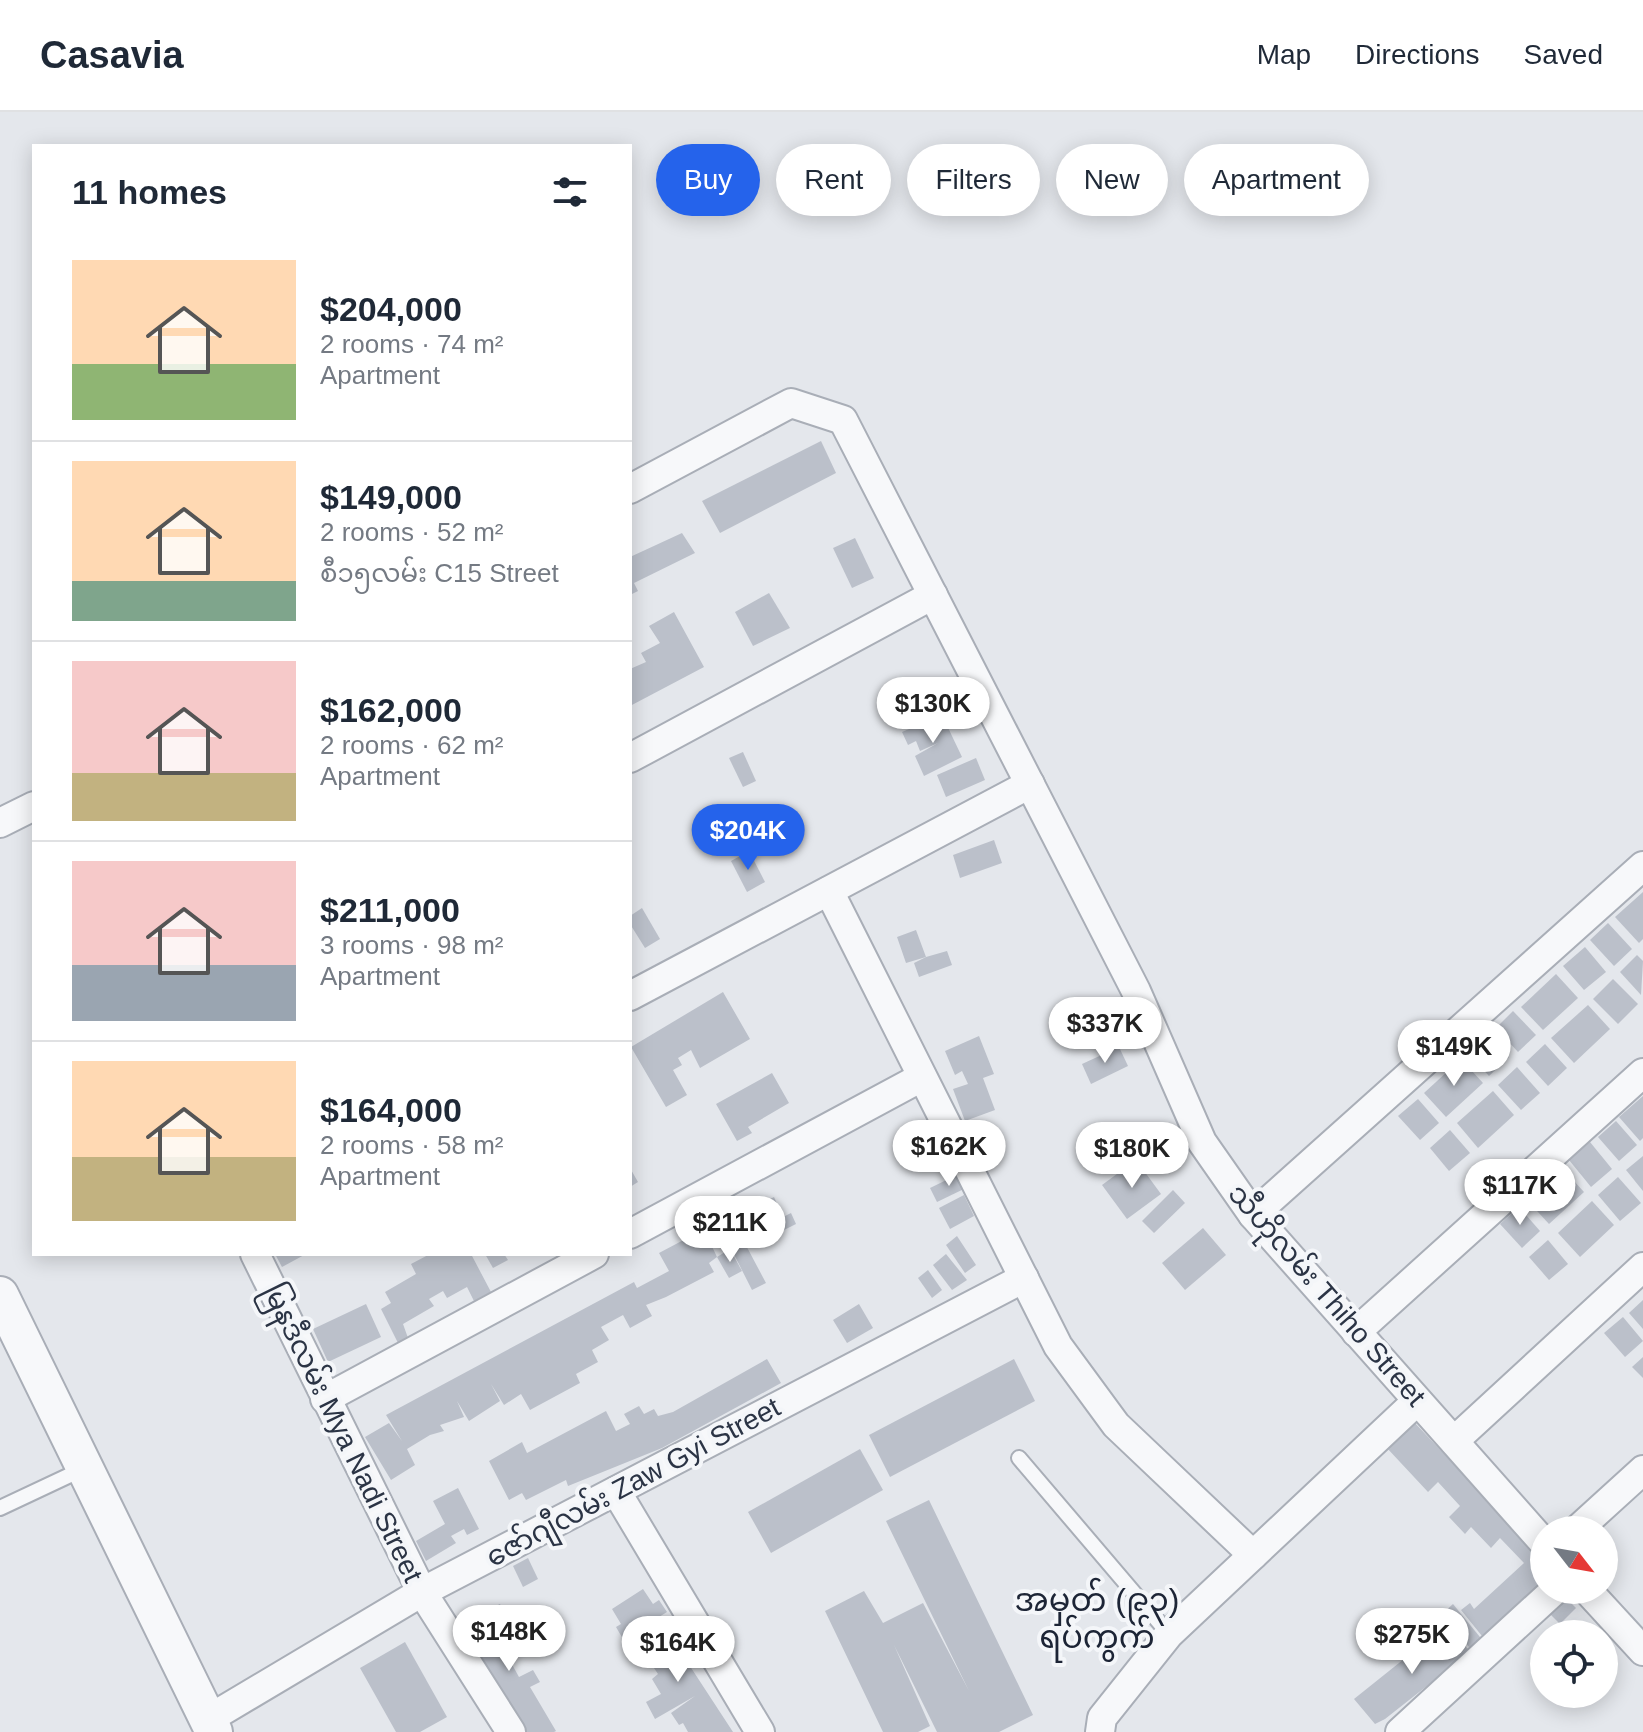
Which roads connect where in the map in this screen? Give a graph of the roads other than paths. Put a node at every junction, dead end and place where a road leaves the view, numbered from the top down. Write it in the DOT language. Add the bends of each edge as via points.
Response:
graph roads {
  1 [pos="632,488"];
  2 [pos="933,595"];
  3 [pos="632,757"];
  4 [pos="1030,784"];
  5 [pos="32,807"];
  6 [pos="0,823"];
  7 [pos="1643,866"];
  8 [pos="829,891"];
  9 [pos="632,995"];
  10 [pos="1643,1073"];
  11 [pos="922,1077"];
  12 [pos="1253,1215"];
  13 [pos="632,1233"];
  14 [pos="256,1256"];
  15 [pos="590,1256"];
  16 [pos="1643,1267"];
  17 [pos="1024,1278"];
  18 [pos="0,1295"];
  19 [pos="1356,1332"];
  20 [pos="325,1399"];
  21 [pos="1417,1401"];
  22 [pos="1454,1441"];
  23 [pos="1019,1458"];
  24 [pos="85,1468"];
  25 [pos="1643,1470"];
  26 [pos="616,1491"];
  27 [pos="0,1508"];
  28 [pos="1592,1516"];
  29 [pos="1530,1527"];
  30 [pos="1253,1555"];
  31 [pos="422,1592"];
  32 [pos="1540,1604"];
  33 [pos="1600,1604"];
  34 [pos="1169,1634"];
  35 [pos="1643,1651"];
  36 [pos="211,1726"];
  37 [pos="511,1732"];
  38 [pos="760,1732"];
  39 [pos="1100,1732"];
  40 [pos="1400,1732"];
  1 -- 2 [label="street, သီဟိုလမ်း Thiho Street" via="791,403 843,420"];
  2 -- 3 [label="street"];
  2 -- 4 [label="street, သီဟိုလမ်း Thiho Street"];
  4 -- 8 [label="street"];
  4 -- 12 [label="street, သီဟိုလမ်း Thiho Street" via="1136,991 1202,1142"];
  5 -- 6 [label="street"];
  7 -- 12 [label="street"];
  8 -- 9 [label="street"];
  8 -- 11 [label="street"];
  10 -- 19 [label="street"];
  11 -- 13 [label="street"];
  11 -- 17 [label="street"];
  12 -- 19 [label="street, သီဟိုလမ်း Thiho Street"];
  14 -- 20 [label="street, မြနဒီလမ်း Mya Nadi Street"];
  15 -- 20 [label="street"];
  16 -- 22 [label="street"];
  17 -- 26 [label="street, ဇော်ဂျီလမ်း Zaw Gyi Street"];
  17 -- 30 [label="street" via="1058,1346 1116,1425"];
  18 -- 24 [label="street"];
  19 -- 21 [label="street, သီဟိုလမ်း Thiho Street"];
  20 -- 31 [label="street, မြနဒီလမ်း Mya Nadi Street"];
  21 -- 22 [label="street, သီဟိုလမ်း Thiho Street"];
  21 -- 30 [label="street"];
  22 -- 29 [label="street, သီဟိုလမ်း Thiho Street"];
  23 -- 34 [label="lane"];
  24 -- 27 [label="lane"];
  24 -- 36 [label="street"];
  25 -- 28 [label="street"];
  26 -- 31 [label="street, ဇော်ဂျီလမ်း Zaw Gyi Street"];
  26 -- 38 [label="street"];
  30 -- 34 [label="street"];
  31 -- 36 [label="street, ဇော်ဂျီလမ်း Zaw Gyi Street"];
  31 -- 37 [label="street, မြနဒီလမ်း Mya Nadi Street"];
  32 -- 40 [label="street"];
  33 -- 35 [label="street"];
  34 -- 39 [label="street" via="1102,1718"];
}
